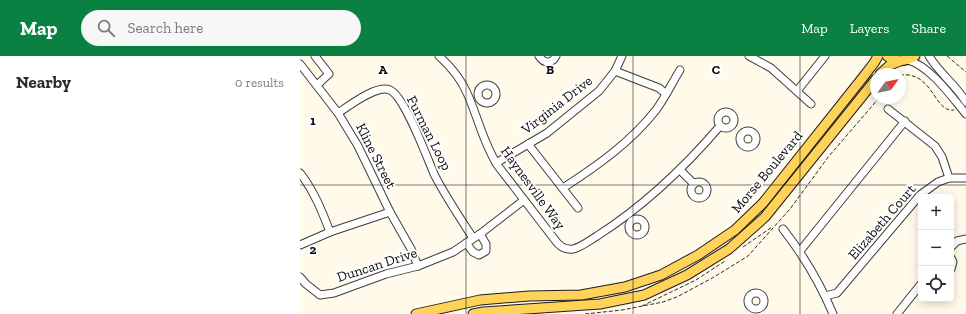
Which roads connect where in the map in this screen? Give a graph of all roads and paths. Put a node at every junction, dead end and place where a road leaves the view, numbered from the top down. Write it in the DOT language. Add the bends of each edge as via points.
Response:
graph roads {
  1 [pos="315,56"];
  2 [pos="439,56"];
  3 [pos="539,56"];
  4 [pos="556,56"];
  5 [pos="622,56"];
  6 [pos="749,56"];
  7 [pos="825,56"];
  8 [pos="878,56"];
  9 [pos="887,56"];
  10 [pos="929,56"];
  11 [pos="947,56"];
  12 [pos="908,59"];
  13 [pos="300,64"];
  14 [pos="887,68"];
  15 [pos="680,70"];
  16 [pos="615,71"];
  17 [pos="966,72"];
  18 [pos="906,75"];
  19 [pos="317,85"];
  20 [pos="870,86"];
  21 [pos="797,91"];
  22 [pos="666,94"];
  23 [pos="478,98"];
  24 [pos="470,101"];
  25 [pos="811,104"];
  26 [pos="874,104"];
  27 [pos="963,104"];
  28 [pos="888,109"];
  29 [pos="338,113"];
  30 [pos="966,114"];
  31 [pos="906,122"];
  32 [pos="720,126"];
  33 [pos="731,126"];
  34 [pos="742,135"];
  35 [pos="528,144"];
  36 [pos="496,163"];
  37 [pos="680,170"];
  38 [pos="300,173"];
  39 [pos="949,178"];
  40 [pos="966,178"];
  41 [pos="694,184"];
  42 [pos="563,188"];
  43 [pos="524,200"];
  44 [pos="578,208"];
  45 [pos="390,212"];
  46 [pos="783,229"];
  47 [pos="330,232"];
  48 [pos="480,234"];
  49 [pos="473,238"];
  50 [pos="966,239"];
  51 [pos="466,244"];
  52 [pos="954,244"];
  53 [pos="300,245"];
  54 [pos="800,251"];
  55 [pos="418,266"];
  56 [pos="300,277"];
  57 [pos="918,289"];
  58 [pos="826,296"];
  59 [pos="902,313"];
  60 [pos="416,314"];
  61 [pos="473,314"];
  62 [pos="584,314"];
  63 [pos="833,314"];
  1 -- 19 [label="street" via="329,74"];
  2 -- 24 [label="street, Haynesville Way" via="461,83"];
  3 -- 4 [label="street" via="543,61 549,62"];
  5 -- 16 [label="street, Virginia Drive"];
  6 -- 21 [label="street" via="771,68"];
  7 -- 21 [label="street"];
  8 -- 60 [label="main road, Morse Boulevard" via="763,203 735,230 698,256 661,275 625,287 581,295 480,300"];
  9 -- 12 [label="main road" via="893,60"];
  10 -- 27 [label="street" via="960,92"];
  11 -- 17 [label="path"];
  12 -- 14 [label="main road"];
  12 -- 27 [label="street" via="927,71"];
  13 -- 19 [label="street, Kline Street"];
  15 -- 22 [label="street"];
  16 -- 22 [label="street" via="659,88"];
  16 -- 35 [label="street, Virginia Drive" via="599,91 547,133"];
  18 -- 27 [label="path" via="914,76 926,83 946,109 951,110"];
  19 -- 29 [label="street, Kline Street"];
  20 -- 61 [label="main road, Morse Boulevard" via="765,217 729,249 686,275 644,295 600,304"];
  21 -- 25 [label="street"];
  22 -- 42 [label="street" via="646,122 608,158"];
  23 -- 24 [label="street"];
  24 -- 36 [label="street, Haynesville Way" via="483,138"];
  26 -- 62 [label="path" via="829,156 790,209 748,256 677,297 663,302"];
  27 -- 30 [label="street"];
  28 -- 31 [label="street"];
  29 -- 45 [label="street, Kline Street" via="358,146"];
  29 -- 49 [label="street, Furman Loop" via="379,89 389,90 394,94 415,128 436,177"];
  31 -- 39 [label="street" via="939,151"];
  31 -- 54 [label="street"];
  32 -- 33 [label="street"];
  32 -- 33 [label="street, Haynesville Way" via="718,116 725,112 734,118"];
  32 -- 37 [label="street, Haynesville Way"];
  33 -- 34 [label="street, Haynesville Way"];
  35 -- 36 [label="street, Virginia Drive"];
  35 -- 42 [label="street"];
  36 -- 43 [label="street, Haynesville Way"];
  37 -- 41 [label="street"];
  37 -- 43 [label="street, Haynesville Way" via="630,217 577,248 568,249 559,245"];
  38 -- 47 [label="street" via="310,186"];
  39 -- 40 [label="street, Elizabeth Court"];
  39 -- 58 [label="street, Elizabeth Court" via="938,182 920,195 837,293"];
  42 -- 44 [label="street"];
  43 -- 48 [label="street, Duncan Drive"];
  45 -- 47 [label="street"];
  45 -- 55 [label="street, Kline Street"];
  46 -- 54 [label="street"];
  47 -- 53 [label="street"];
  48 -- 49 [label="street, Duncan Drive"];
  48 -- 51 [label="street" via="486,244 486,251 476,255"];
  49 -- 51 [label="street, Duncan Drive"];
  50 -- 52 [label="street"];
  51 -- 55 [label="street, Duncan Drive"];
  54 -- 58 [label="street"];
  55 -- 56 [label="street, Duncan Drive" via="320,295"];
  57 -- 59 [label="street"];
  58 -- 63 [label="street"];
}
